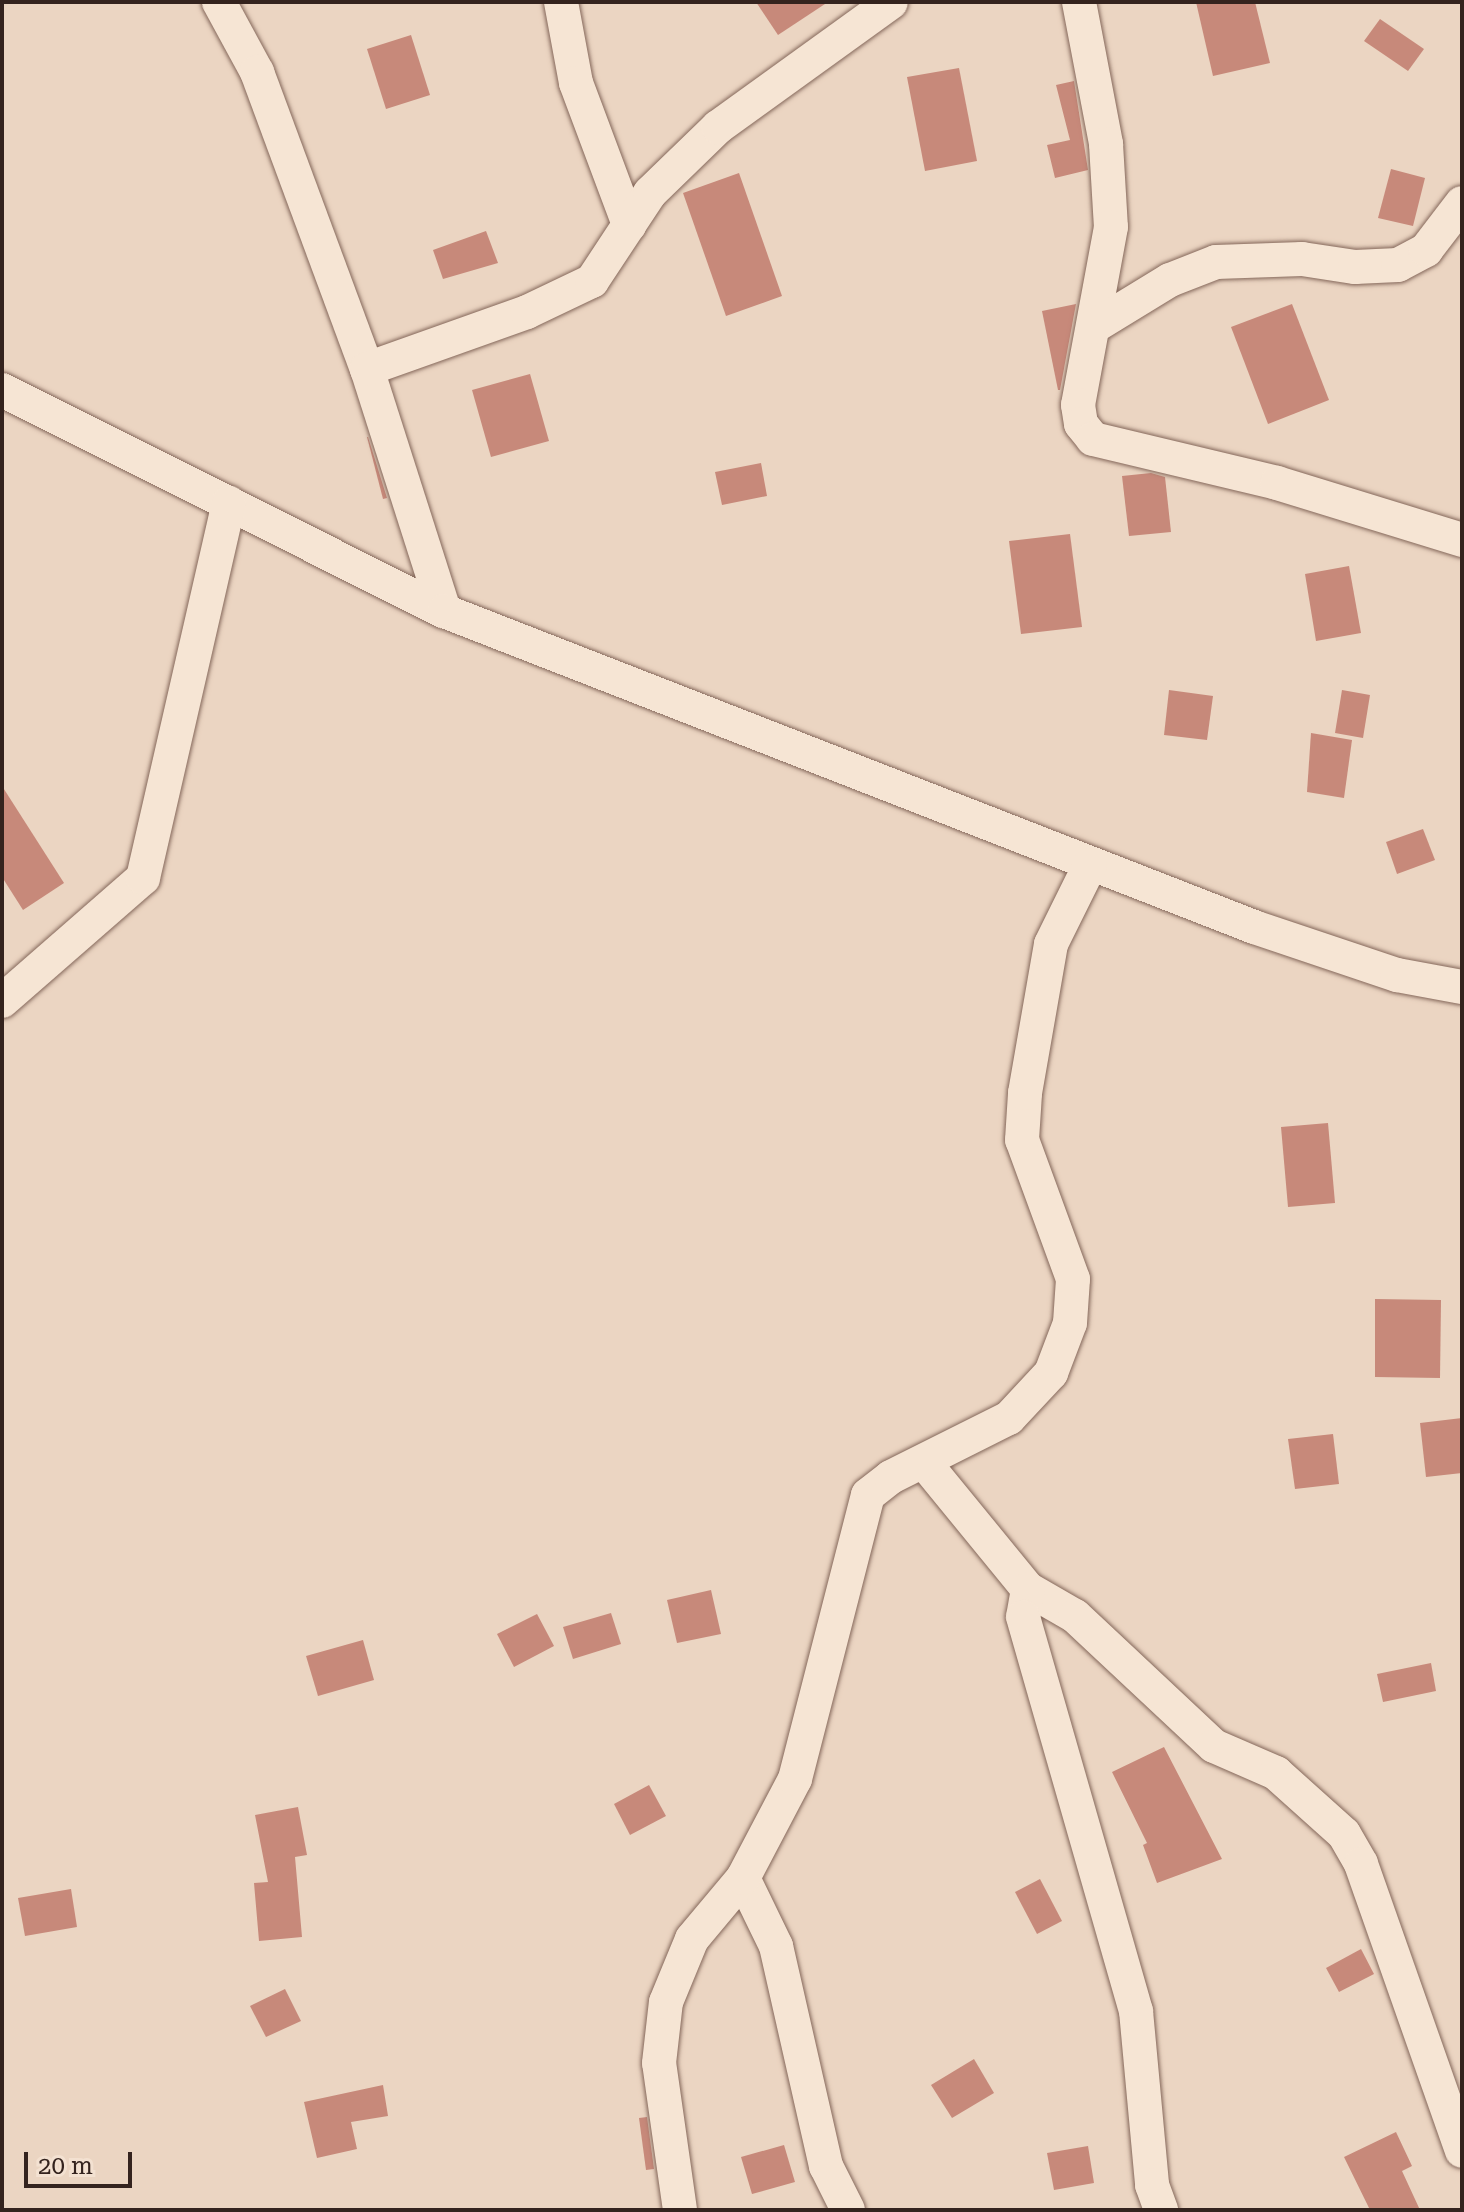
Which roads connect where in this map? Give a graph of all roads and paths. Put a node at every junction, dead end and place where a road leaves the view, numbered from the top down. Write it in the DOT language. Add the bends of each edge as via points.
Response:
graph roads {
  1 [pos="219,2"];
  2 [pos="561,2"];
  3 [pos="891,2"];
  4 [pos="1079,2"];
  5 [pos="1462,203"];
  6 [pos="629,225"];
  7 [pos="1093,327"];
  8 [pos="367,369"];
  9 [pos="2,390"];
  10 [pos="229,503"];
  11 [pos="1462,540"];
  12 [pos="444,611"];
  13 [pos="1090,865"];
  14 [pos="1462,987"];
  15 [pos="2,1001"];
  16 [pos="924,1462"];
  17 [pos="1028,1589"];
  18 [pos="743,1878"];
  19 [pos="1462,2151"];
  20 [pos="680,2210"];
  21 [pos="848,2210"];
  22 [pos="1161,2210"];
  1 -- 8 [label="street" via="257,72"];
  2 -- 6 [label="street" via="576,83"];
  3 -- 6 [label="street" via="718,127 650,193"];
  4 -- 7 [label="street" via="1106,144 1111,227"];
  5 -- 7 [label="street" via="1426,250 1398,265 1355,267 1302,259 1216,262 1170,280"];
  6 -- 8 [label="street" via="592,281 527,312"];
  7 -- 11 [label="street" via="1078,405 1081,424 1093,439 1277,483"];
  8 -- 12 [label="street"];
  9 -- 10 [label="street"];
  10 -- 12 [label="street"];
  10 -- 15 [label="street" via="143,878"];
  12 -- 13 [label="street"];
  13 -- 14 [label="street" via="1397,975"];
  13 -- 16 [label="street" via="1051,944 1022,1140 1073,1279 1070,1323 1051,1373 1009,1418"];
  16 -- 17 [label="street"];
  16 -- 18 [label="street" via="868,1495 795,1779"];
  17 -- 19 [label="street" via="1075,1616 1214,1746 1276,1773 1344,1834 1361,1864"];
  17 -- 22 [label="street" via="1023,1617 1136,2011 1152,2185"];
  18 -- 20 [label="street" via="692,1939 666,2002 659,2063"];
  18 -- 21 [label="street" via="776,1946 826,2166"];
}
